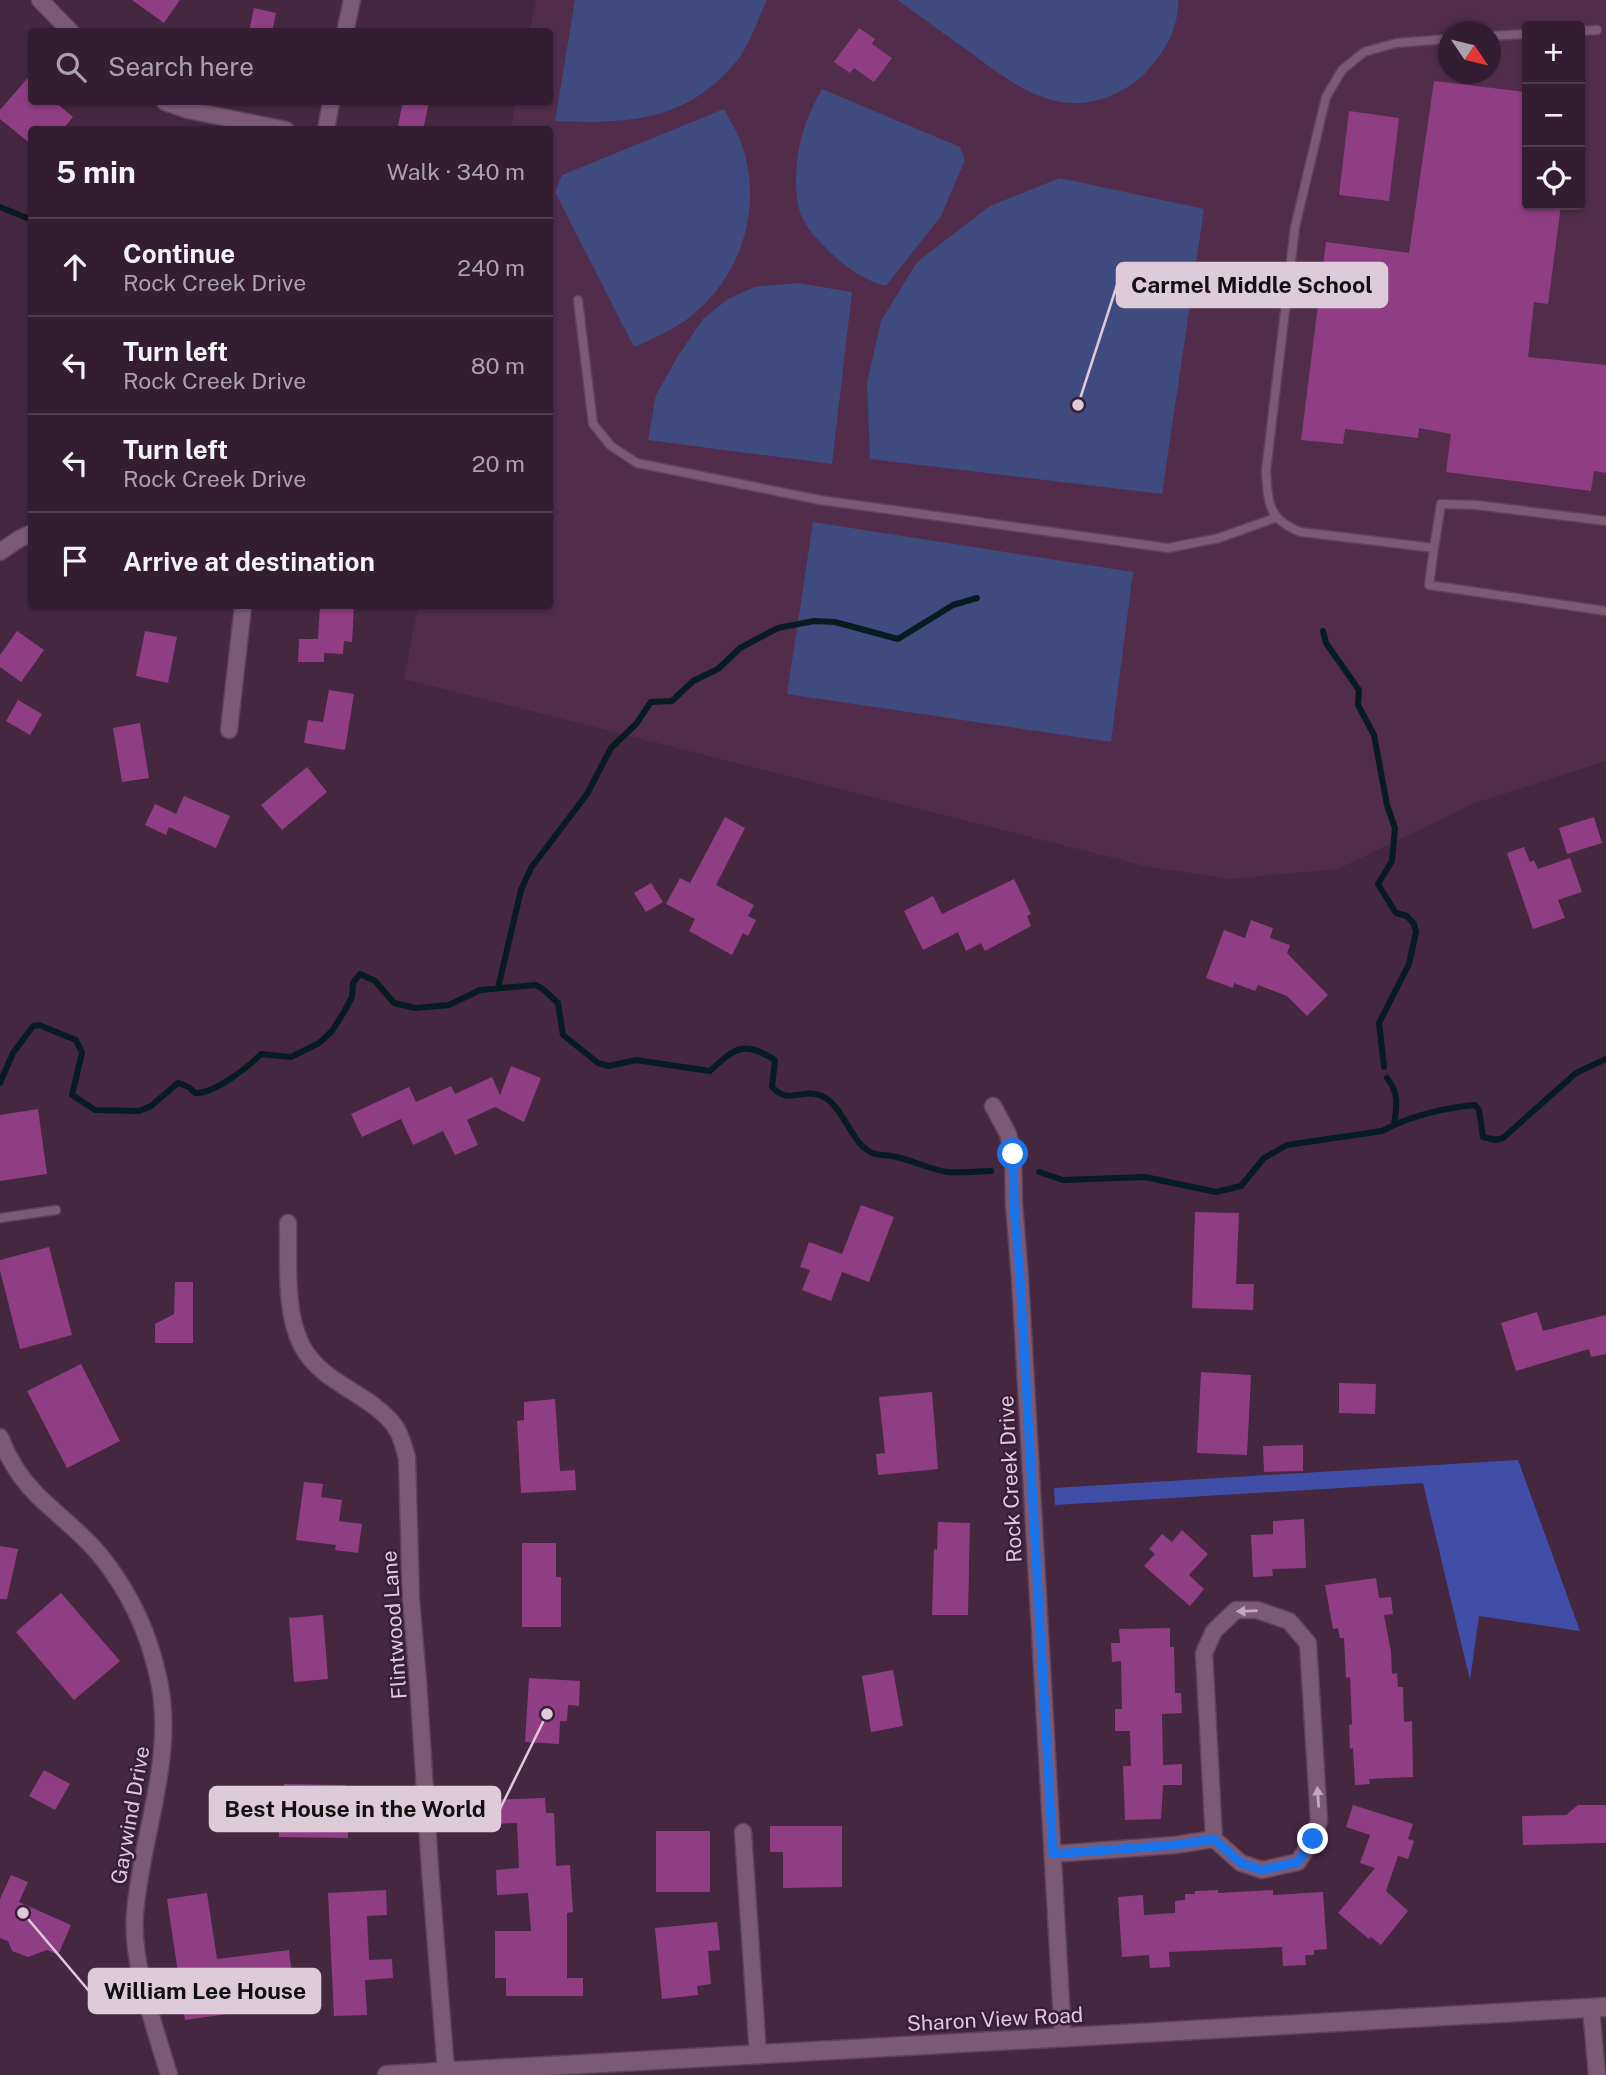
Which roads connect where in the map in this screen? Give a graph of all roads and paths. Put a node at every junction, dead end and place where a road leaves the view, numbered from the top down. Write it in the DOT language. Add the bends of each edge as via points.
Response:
graph roads {
  1 [pos="40,0"];
  2 [pos="352,0"];
  3 [pos="67,28"];
  4 [pos="346,28"];
  5 [pos="1597,30"];
  6 [pos="1585,31"];
  7 [pos="1522,34"];
  8 [pos="1501,35"];
  9 [pos="1438,40"];
  10 [pos="174,105"];
  11 [pos="330,105"];
  12 [pos="266,126"];
  13 [pos="327,126"];
  14 [pos="578,300"];
  15 [pos="1275,518"];
  16 [pos="1606,521"];
  17 [pos="28,535"];
  18 [pos="1434,548"];
  19 [pos="0,552"];
  20 [pos="243,609"];
  21 [pos="1606,611"];
  22 [pos="229,730"];
  23 [pos="993,1106"];
  24 [pos="56,1209"];
  25 [pos="0,1218"];
  26 [pos="288,1223"];
  27 [pos="1,1440"];
  28 [pos="743,1832"];
  29 [pos="1214,1839"];
  30 [pos="1053,1854"];
  31 [pos="1599,2007"];
  32 [pos="1063,2038"];
  33 [pos="758,2054"];
  34 [pos="549,2070"];
  35 [pos="446,2071"];
  36 [pos="169,2075"];
  37 [pos="387,2075"];
  38 [pos="1597,2075"];
  1 -- 3 [label="street"];
  2 -- 4 [label="street"];
  5 -- 6 [label="lane"];
  7 -- 8 [label="lane"];
  9 -- 15 [label="lane" via="1396,43 1364,52 1342,70 1326,97 1295,227 1287,289 1266,471 1267,500"];
  10 -- 12 [label="street"];
  11 -- 13 [label="street"];
  14 -- 15 [label="lane" via="593,424 611,446 637,463 820,500 1168,548 1219,538"];
  15 -- 18 [label="lane" via="1301,532"];
  16 -- 18 [label="lane" via="1441,504"];
  17 -- 19 [label="street"];
  18 -- 21 [label="lane" via="1429,585"];
  20 -- 22 [label="street"];
  23 -- 30 [label="street, Rock Creek Drive" via="1013,1154"];
  24 -- 25 [label="lane"];
  26 -- 35 [label="street, Flintwood Lane" via="292,1310 302,1346 325,1374 389,1419 407,1458 411,1601"];
  27 -- 36 [label="street, Gaywind Drive" via="37,1495 99,1553 122,1586 158,1674 164,1745 135,1916 146,1996"];
  28 -- 33 [label="street"];
  29 -- 29 [label="street, one-way" via="1241,1863 1262,1870 1298,1862 1319,1821 1308,1643 1289,1621 1257,1610 1237,1610 1214,1632 1204,1653"];
  29 -- 30 [label="street"];
  30 -- 32 [label="street, Rock Creek Drive"];
  31 -- 32 [label="street, Sharon View Road"];
  31 -- 38 [label="street"];
  32 -- 33 [label="street, Sharon View Road"];
  33 -- 34 [label="street, Sharon View Road"];
  34 -- 35 [label="street, Sharon View Road"];
  35 -- 37 [label="street, Sharon View Road"];
}
